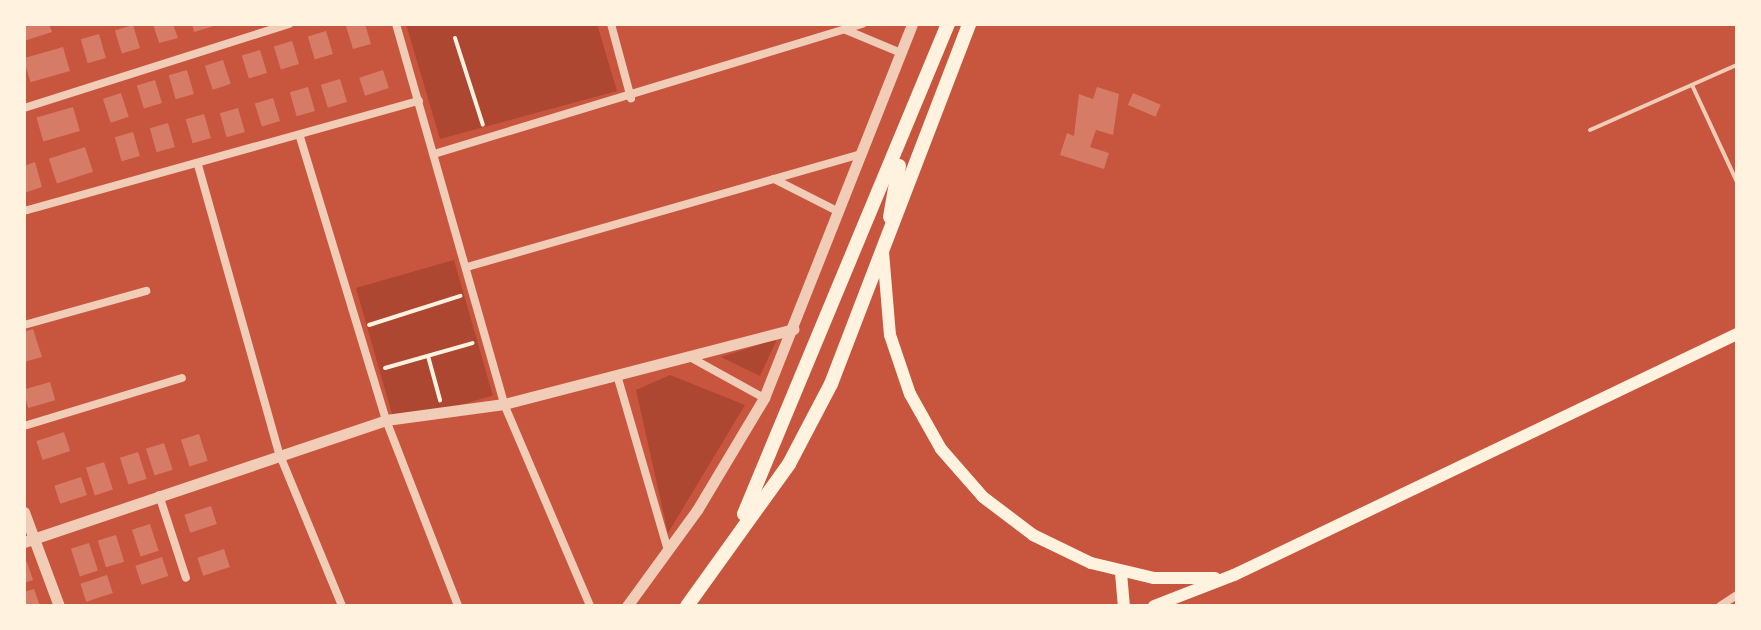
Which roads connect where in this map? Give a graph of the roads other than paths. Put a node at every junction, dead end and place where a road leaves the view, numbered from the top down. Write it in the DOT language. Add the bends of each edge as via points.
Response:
graph roads {
  1 [pos="289,24"];
  2 [pos="396,24"];
  3 [pos="611,24"];
  4 [pos="863,24"];
  5 [pos="912,24"];
  6 [pos="948,24"];
  7 [pos="969,24"];
  8 [pos="846,30"];
  9 [pos="901,53"];
  10 [pos="1737,65"];
  11 [pos="1692,85"];
  12 [pos="631,98"];
  13 [pos="419,101"];
  14 [pos="24,108"];
  15 [pos="1590,130"];
  16 [pos="906,134"];
  17 [pos="300,137"];
  18 [pos="434,154"];
  19 [pos="861,154"];
  20 [pos="198,165"];
  21 [pos="773,179"];
  22 [pos="1737,182"];
  23 [pos="24,211"];
  24 [pos="839,212"];
  25 [pos="883,252"];
  26 [pos="467,267"];
  27 [pos="146,291"];
  28 [pos="24,325"];
  29 [pos="793,329"];
  30 [pos="1737,334"];
  31 [pos="687,356"];
  32 [pos="617,375"];
  33 [pos="182,378"];
  34 [pos="764,398"];
  35 [pos="504,404"];
  36 [pos="386,420"];
  37 [pos="24,426"];
  38 [pos="279,453"];
  39 [pos="159,495"];
  40 [pos="24,512"];
  41 [pos="734,537"];
  42 [pos="28,541"];
  43 [pos="668,552"];
  44 [pos="1121,573"];
  45 [pos="1234,575"];
  46 [pos="186,578"];
  47 [pos="1737,595"];
  48 [pos="59,606"];
  49 [pos="342,606"];
  50 [pos="458,606"];
  51 [pos="590,606"];
  52 [pos="627,606"];
  53 [pos="687,606"];
  54 [pos="1124,606"];
  55 [pos="1154,606"];
  56 [pos="1720,606"];
  1 -- 14 [label="street"];
  2 -- 13 [label="street"];
  3 -- 12 [label="street"];
  4 -- 8 [label="street"];
  5 -- 9 [label="street"];
  6 -- 16 [label="main road"];
  7 -- 25 [label="main road"];
  8 -- 9 [label="street"];
  8 -- 12 [label="street"];
  9 -- 19 [label="street"];
  10 -- 11 [label="lane"];
  11 -- 15 [label="lane"];
  11 -- 22 [label="lane"];
  12 -- 18 [label="street"];
  13 -- 17 [label="street"];
  13 -- 18 [label="street"];
  16 -- 25 [label="main road"];
  16 -- 41 [label="main road"];
  17 -- 20 [label="street"];
  17 -- 36 [label="street"];
  18 -- 26 [label="street"];
  19 -- 21 [label="street"];
  19 -- 24 [label="street"];
  20 -- 23 [label="street"];
  20 -- 38 [label="street"];
  21 -- 24 [label="street"];
  21 -- 26 [label="street"];
  24 -- 29 [label="street"];
  25 -- 41 [label="main road" via="831,384 789,464"];
  25 -- 44 [label="main road" via="898,365 941,449 983,497 1033,535"];
  26 -- 35 [label="street"];
  27 -- 28 [label="street"];
  29 -- 31 [label="street"];
  29 -- 34 [label="street"];
  30 -- 45 [label="main road"];
  31 -- 32 [label="street"];
  31 -- 34 [label="street"];
  32 -- 35 [label="street"];
  32 -- 43 [label="street"];
  33 -- 37 [label="street"];
  34 -- 43 [label="street"];
  35 -- 36 [label="street"];
  35 -- 51 [label="street"];
  36 -- 38 [label="street"];
  36 -- 50 [label="street"];
  38 -- 39 [label="street"];
  38 -- 49 [label="street"];
  39 -- 42 [label="street"];
  39 -- 46 [label="street"];
  40 -- 42 [label="street"];
  41 -- 53 [label="main road"];
  42 -- 48 [label="street"];
  43 -- 52 [label="street"];
  44 -- 45 [label="main road" via="1181,580"];
  44 -- 54 [label="main road"];
  45 -- 55 [label="main road"];
  47 -- 56 [label="street"];
}
